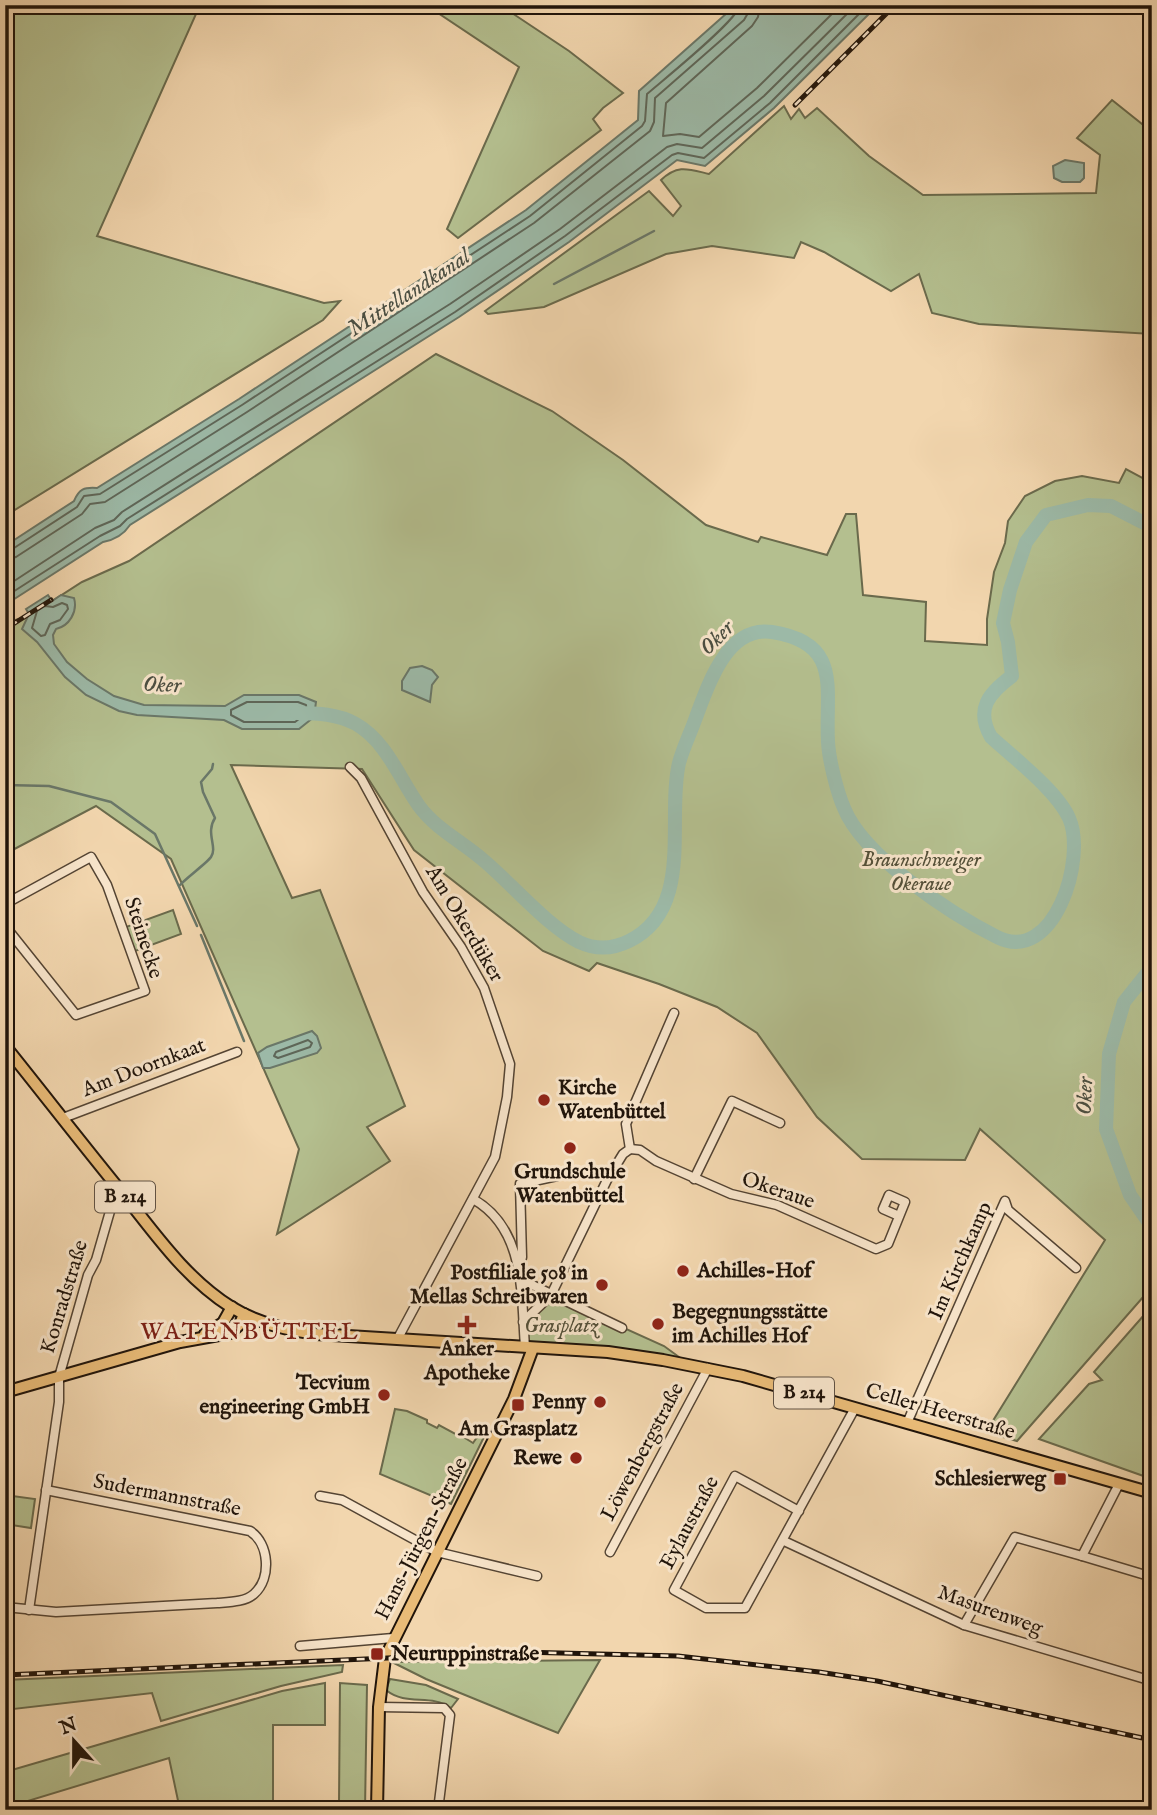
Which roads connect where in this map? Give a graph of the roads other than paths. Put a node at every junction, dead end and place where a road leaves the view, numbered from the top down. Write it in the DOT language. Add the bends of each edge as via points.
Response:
graph roads {
  1 [pos="350,767"];
  2 [pos="5,904"];
  3 [pos="5,926"];
  4 [pos="674,1013"];
  5 [pos="5,1046"];
  6 [pos="237,1052"];
  7 [pos="63,1118"];
  8 [pos="780,1124"];
  9 [pos="629,1149"];
  10 [pos="557,1176"];
  11 [pos="694,1179"];
  12 [pos="117,1187"];
  13 [pos="473,1199"];
  14 [pos="899,1216"];
  15 [pos="1076,1268"];
  16 [pos="520,1277"];
  17 [pos="551,1295"];
  18 [pos="232,1307"];
  19 [pos="244,1314"];
  20 [pos="523,1322"];
  21 [pos="622,1328"];
  22 [pos="200,1337"];
  23 [pos="398,1338"];
  24 [pos="529,1348"];
  25 [pos="708,1368"];
  26 [pos="59,1377"];
  27 [pos="5,1392"];
  28 [pos="855,1408"];
  29 [pos="908,1423"];
  30 [pos="1119,1484"];
  31 [pos="46,1490"];
  32 [pos="1152,1493"];
  33 [pos="320,1496"];
  34 [pos="799,1511"];
  35 [pos="784,1541"];
  36 [pos="437,1552"];
  37 [pos="610,1552"];
  38 [pos="1082,1556"];
  39 [pos="537,1576"];
  40 [pos="1152,1577"];
  41 [pos="5,1607"];
  42 [pos="29,1610"];
  43 [pos="964,1625"];
  44 [pos="393,1638"];
  45 [pos="300,1646"];
  46 [pos="1152,1681"];
  47 [pos="379,1707"];
  48 [pos="377,1810"];
  49 [pos="438,1810"];
  1 -- 13 [label="street, Am Okerdüker" via="361,778 423,892 484,988 507,1052 509,1079 495,1157"];
  2 -- 3 [label="street, Steinecke" via="91,857 107,885 145,991 76,1015"];
  4 -- 9 [label="street" via="626,1124"];
  5 -- 7 [label="main road, Celler Heerstraße / B 214"];
  6 -- 7 [label="street, Am Doornkaat"];
  7 -- 12 [label="main road, Celler Heerstraße / B 214"];
  8 -- 11 [label="street" via="732,1101"];
  9 -- 11 [label="street, Okeraue" via="640,1150"];
  9 -- 17 [label="street" via="607,1180"];
  10 -- 16 [label="street" via="520,1184"];
  11 -- 14 [label="street, Okeraue" via="778,1205 876,1250 888,1244"];
  12 -- 18 [label="main road, Celler Heerstraße / B 214" via="187,1270"];
  12 -- 26 [label="street, Konradstraße"];
  13 -- 16 [label="street" via="503,1225"];
  13 -- 23 [label="street, Am Okerdüker"];
  15 -- 29 [label="street, Im Kirchkamp" via="1008,1210 1005,1201"];
  16 -- 17 [label="street"];
  16 -- 20 [label="street"];
  17 -- 20 [label="street"];
  17 -- 21 [label="street"];
  18 -- 19 [label="main road, Celler Heerstraße / B 214"];
  18 -- 22 [label="main road" via="223,1323"];
  19 -- 22 [label="main road" via="230,1333"];
  19 -- 23 [label="main road, Celler Heerstraße / B 214" via="295,1332"];
  20 -- 24 [label="street"];
  22 -- 26 [label="main road"];
  23 -- 24 [label="main road, Celler Heerstraße / B 214"];
  24 -- 25 [label="main road, Celler Heerstraße / B 214" via="622,1354"];
  24 -- 36 [label="main road, Hans-Jürgen-Straße" via="516,1394"];
  25 -- 28 [label="main road, Celler Heerstraße / B 214"];
  25 -- 37 [label="street, Löwenbergstraße"];
  26 -- 27 [label="main road"];
  26 -- 31 [label="street, Konradstraße"];
  28 -- 29 [label="main road, Celler Heerstraße / B 214"];
  28 -- 34 [label="street"];
  29 -- 30 [label="main road, Celler Heerstraße / B 214"];
  30 -- 32 [label="main road, Celler Heerstraße / B 214"];
  30 -- 38 [label="street"];
  31 -- 42 [label="street, Konradstraße"];
  31 -- 42 [label="street, Sudermannstraße" via="250,1531 259,1536 265,1566 254,1595 240,1600"];
  33 -- 36 [label="street" via="342,1500"];
  34 -- 35 [label="street"];
  34 -- 35 [label="street, Eylaustraße" via="736,1476 674,1590 706,1608 745,1608"];
  35 -- 43 [label="street, Masurenweg"];
  36 -- 39 [label="street"];
  36 -- 44 [label="main road, Hans-Jürgen-Straße"];
  38 -- 40 [label="street"];
  38 -- 43 [label="street" via="1015,1537"];
  41 -- 42 [label="street"];
  43 -- 46 [label="street, Masurenweg"];
  44 -- 45 [label="street"];
  44 -- 47 [label="main road, Hans-Jürgen-Straße" via="383,1665"];
  47 -- 48 [label="main road, Hans-Jürgen-Straße"];
  47 -- 49 [label="street" via="444,1708 450,1715"];
}
